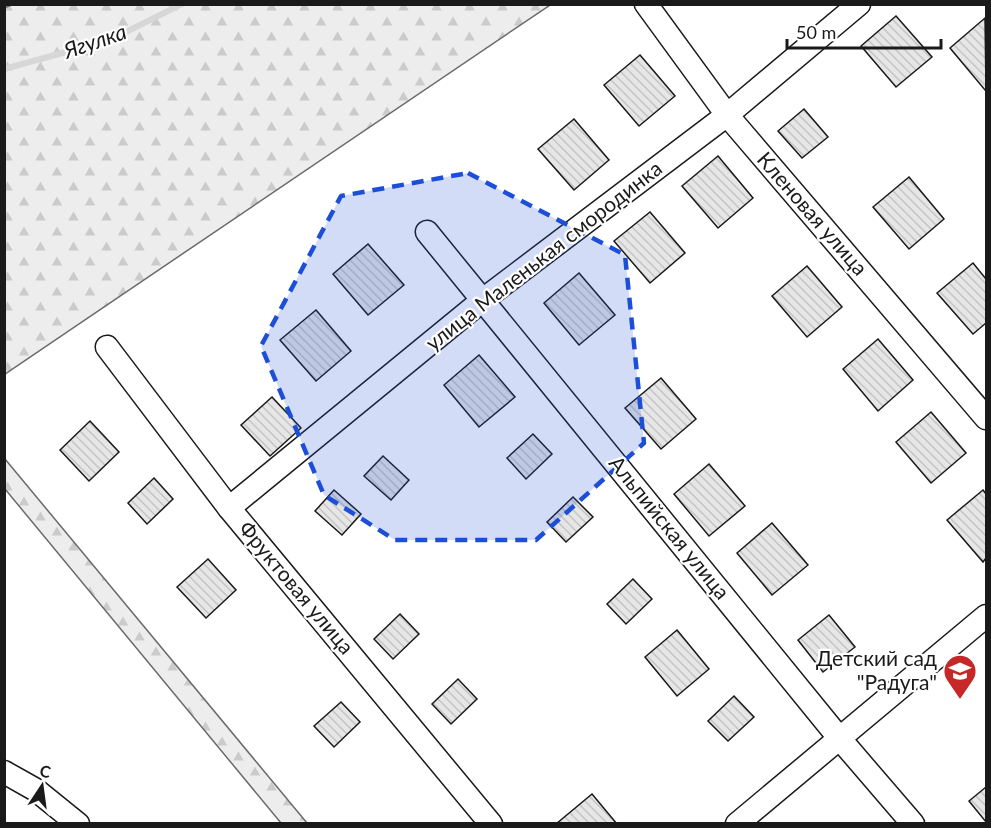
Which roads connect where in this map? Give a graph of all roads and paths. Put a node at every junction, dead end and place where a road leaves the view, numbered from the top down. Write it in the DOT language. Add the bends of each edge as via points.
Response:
graph roads {
  1 [pos="646,4"];
  2 [pos="859,4"];
  3 [pos="727,116"];
  4 [pos="427,232"];
  5 [pos="484,299"];
  6 [pos="107,348"];
  7 [pos="987,418"];
  8 [pos="230,508"];
  9 [pos="987,616"];
  10 [pos="840,739"];
  11 [pos="4,772"];
  12 [pos="78,824"];
  13 [pos="491,824"];
  14 [pos="736,824"];
  15 [pos="913,824"];
  1 -- 3 [label="street, Кленовая улица"];
  2 -- 3 [label="street, улица Маленькая смородинка"];
  3 -- 5 [label="street, улица Маленькая смородинка"];
  3 -- 7 [label="street, Кленовая улица"];
  4 -- 5 [label="street, Альпийская улица"];
  5 -- 8 [label="street, улица Маленькая смородинка"];
  5 -- 10 [label="street, Альпийская улица"];
  6 -- 8 [label="street, Фруктовая улица"];
  8 -- 13 [label="street, Фруктовая улица"];
  9 -- 10 [label="street"];
  10 -- 14 [label="street"];
  10 -- 15 [label="street, Альпийская улица"];
  11 -- 12 [label="street" via="36,790"];
}
